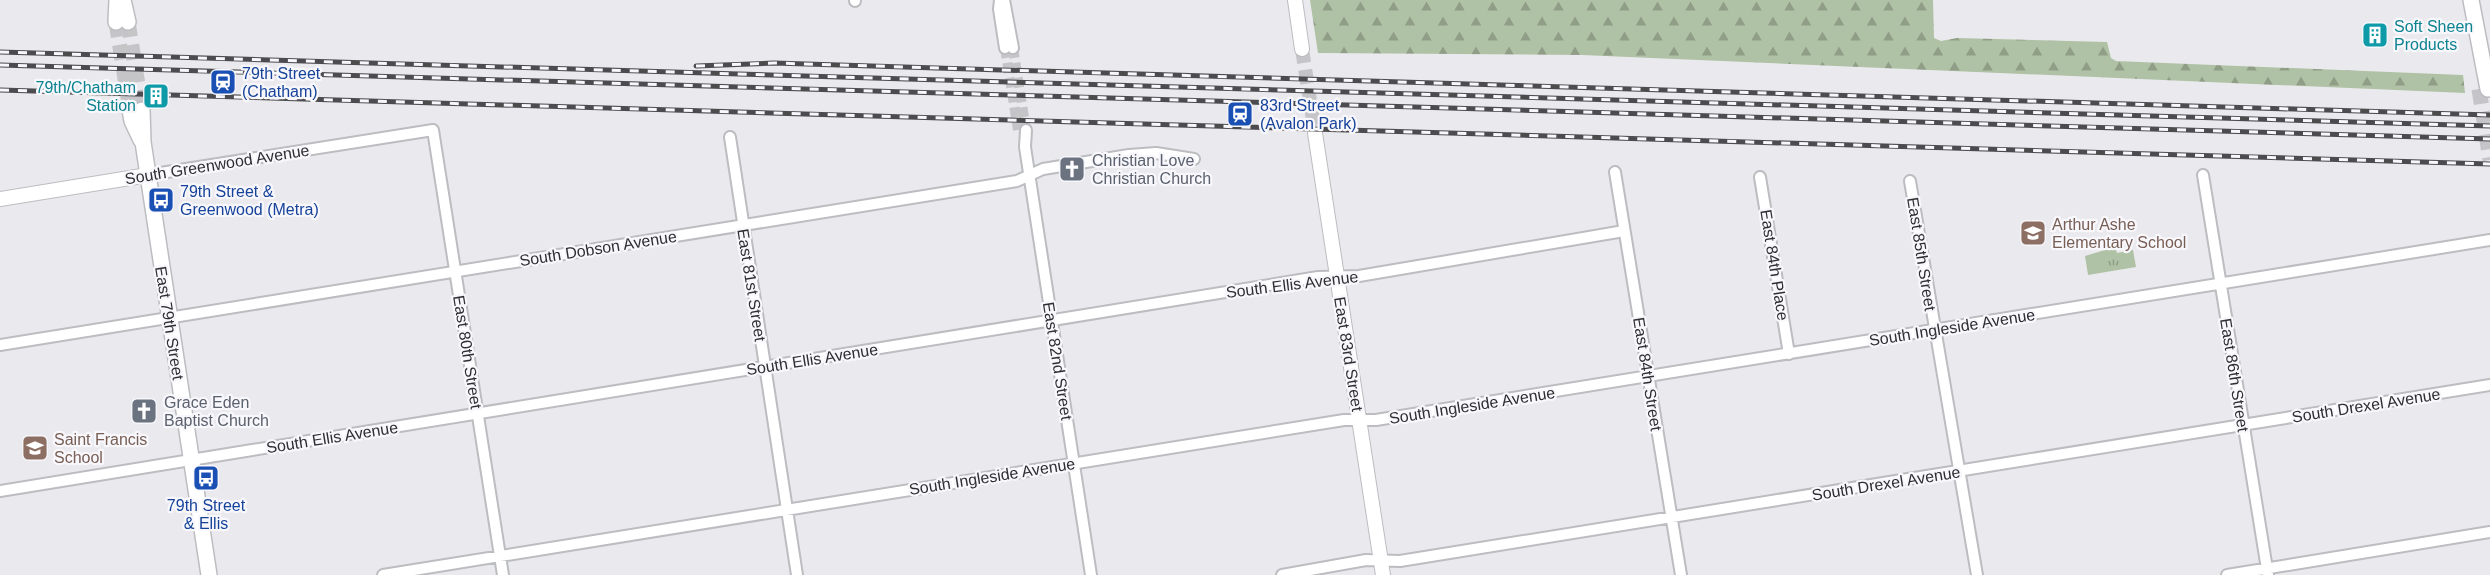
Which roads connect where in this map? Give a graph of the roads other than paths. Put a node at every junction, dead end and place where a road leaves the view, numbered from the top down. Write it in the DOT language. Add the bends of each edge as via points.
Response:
graph roads {
  1 [pos="117,0"];
  2 [pos="123,0"];
  3 [pos="1002,0"];
  4 [pos="1294,0"];
  5 [pos="2471,0"];
  6 [pos="1009,48"];
  7 [pos="1302,50"];
  8 [pos="2483,89"];
  9 [pos="136,110"];
  10 [pos="433,130"];
  11 [pos="1022,130"];
  12 [pos="1315,133"];
  13 [pos="730,137"];
  14 [pos="1194,159"];
  15 [pos="1615,172"];
  16 [pos="148,175"];
  17 [pos="1030,175"];
  18 [pos="2203,175"];
  19 [pos="1760,177"];
  20 [pos="1910,181"];
  21 [pos="0,199"];
  22 [pos="742,224"];
  23 [pos="1624,231"];
  24 [pos="2490,240"];
  25 [pos="456,272"];
  26 [pos="1337,277"];
  27 [pos="2220,284"];
  28 [pos="170,318"];
  29 [pos="1052,320"];
  30 [pos="1934,330"];
  31 [pos="0,345"];
  32 [pos="1789,354"];
  33 [pos="764,366"];
  34 [pos="1648,376"];
  35 [pos="2490,385"];
  36 [pos="478,414"];
  37 [pos="1359,420"];
  38 [pos="2244,424"];
  39 [pos="192,460"];
  40 [pos="1074,463"];
  41 [pos="1959,471"];
  42 [pos="0,491"];
  43 [pos="787,510"];
  44 [pos="1671,517"];
  45 [pos="2490,532"];
  46 [pos="500,556"];
  47 [pos="1382,568"];
  48 [pos="2268,572"];
  49 [pos="209,575"];
  50 [pos="383,575"];
  51 [pos="503,575"];
  52 [pos="797,575"];
  53 [pos="1091,575"];
  54 [pos="1282,575"];
  55 [pos="1681,575"];
  56 [pos="1977,575"];
  57 [pos="2227,575"];
  1 -- 2 [label="main road" via="122,22"];
  3 -- 6 [label="street" via="999,9"];
  4 -- 7 [label="street"];
  5 -- 8 [label="main road"];
  9 -- 16 [label="main road, East 79th Street" via="132,121 143,142"];
  10 -- 16 [label="street, South Greenwood Avenue"];
  10 -- 25 [label="street, East 80th Street"];
  11 -- 17 [label="street, East 82nd Street"];
  12 -- 26 [label="street, East 83rd Street"];
  13 -- 22 [label="street, East 81st Street"];
  14 -- 17 [label="street, South Dobson Avenue" via="1156,153 1129,155 1043,169"];
  15 -- 23 [label="street, East 84th Street"];
  16 -- 21 [label="street, South Greenwood Avenue"];
  16 -- 28 [label="main road, East 79th Street"];
  17 -- 22 [label="street, South Dobson Avenue" via="1017,181"];
  17 -- 29 [label="street, East 82nd Street"];
  18 -- 27 [label="street, East 86th Street"];
  19 -- 32 [label="street, East 84th Place"];
  20 -- 30 [label="street, East 85th Street"];
  22 -- 25 [label="street, South Dobson Avenue"];
  22 -- 33 [label="street, East 81st Street"];
  23 -- 26 [label="street, South Ellis Avenue"];
  23 -- 34 [label="street, East 84th Street"];
  24 -- 27 [label="street, South Ingleside Avenue"];
  25 -- 28 [label="street, South Dobson Avenue"];
  25 -- 36 [label="street, East 80th Street"];
  26 -- 29 [label="street, South Ellis Avenue"];
  26 -- 37 [label="street, East 83rd Street"];
  27 -- 30 [label="street, South Ingleside Avenue"];
  27 -- 38 [label="street, East 86th Street"];
  28 -- 31 [label="street, South Dobson Avenue"];
  28 -- 39 [label="main road, East 79th Street"];
  29 -- 33 [label="street, South Ellis Avenue"];
  29 -- 40 [label="street, East 82nd Street"];
  30 -- 32 [label="street, South Ingleside Avenue"];
  30 -- 41 [label="street, East 85th Street"];
  32 -- 34 [label="street, South Ingleside Avenue"];
  33 -- 36 [label="street, South Ellis Avenue"];
  33 -- 43 [label="street, East 81st Street"];
  34 -- 37 [label="street, South Ingleside Avenue"];
  34 -- 44 [label="street, East 84th Street"];
  35 -- 38 [label="street, South Drexel Avenue"];
  36 -- 39 [label="street, South Ellis Avenue"];
  36 -- 46 [label="street, East 80th Street"];
  37 -- 40 [label="street, South Ingleside Avenue"];
  37 -- 47 [label="street, East 83rd Street"];
  38 -- 41 [label="street, South Drexel Avenue"];
  38 -- 48 [label="street, East 86th Street"];
  39 -- 42 [label="street, South Ellis Avenue"];
  39 -- 49 [label="main road, East 79th Street"];
  40 -- 43 [label="street, South Ingleside Avenue"];
  40 -- 53 [label="street, East 82nd Street"];
  41 -- 44 [label="street, South Drexel Avenue"];
  41 -- 56 [label="street, East 85th Street"];
  43 -- 46 [label="street, South Ingleside Avenue"];
  43 -- 52 [label="street, East 81st Street"];
  44 -- 47 [label="street, South Drexel Avenue" via="1400,561"];
  44 -- 55 [label="street, East 84th Street"];
  45 -- 48 [label="street"];
  46 -- 50 [label="street, South Ingleside Avenue"];
  46 -- 51 [label="street, East 80th Street"];
  47 -- 54 [label="street, South Drexel Avenue" via="1366,560"];
  48 -- 57 [label="street"];
}
